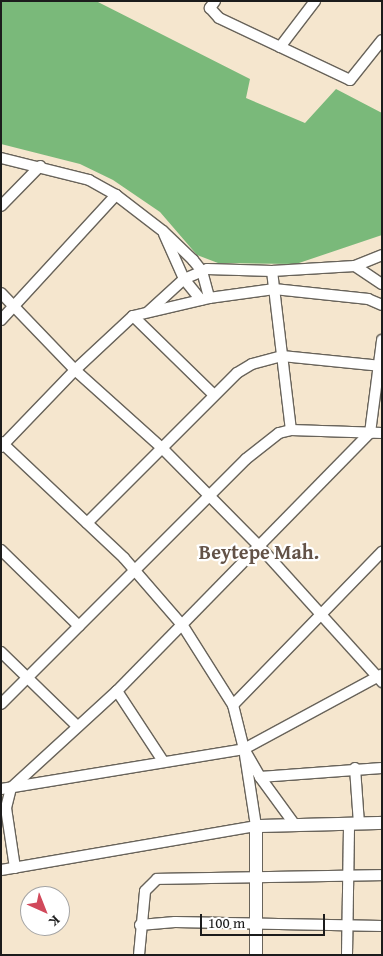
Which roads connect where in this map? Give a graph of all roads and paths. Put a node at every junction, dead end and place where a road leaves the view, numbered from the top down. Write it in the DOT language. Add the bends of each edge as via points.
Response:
graph roads {
  1 [pos="215,1"];
  2 [pos="315,1"];
  3 [pos="382,40"];
  4 [pos="280,47"];
  5 [pos="1,158"];
  6 [pos="40,166"];
  7 [pos="116,195"];
  8 [pos="1,206"];
  9 [pos="163,231"];
  10 [pos="382,255"];
  11 [pos="355,266"];
  12 [pos="202,271"];
  13 [pos="272,271"];
  14 [pos="184,279"];
  15 [pos="382,284"];
  16 [pos="274,289"];
  17 [pos="1,293"];
  18 [pos="205,299"];
  19 [pos="382,305"];
  20 [pos="14,307"];
  21 [pos="148,312"];
  22 [pos="133,316"];
  23 [pos="1,320"];
  24 [pos="382,340"];
  25 [pos="282,356"];
  26 [pos="380,366"];
  27 [pos="75,370"];
  28 [pos="214,395"];
  29 [pos="291,430"];
  30 [pos="370,433"];
  31 [pos="382,433"];
  32 [pos="2,445"];
  33 [pos="162,448"];
  34 [pos="209,496"];
  35 [pos="87,523"];
  36 [pos="261,548"];
  37 [pos="1,550"];
  38 [pos="382,552"];
  39 [pos="135,570"];
  40 [pos="319,613"];
  41 [pos="79,626"];
  42 [pos="183,626"];
  43 [pos="1,652"];
  44 [pos="29,677"];
  45 [pos="380,678"];
  46 [pos="117,691"];
  47 [pos="1,704"];
  48 [pos="234,705"];
  49 [pos="78,727"];
  50 [pos="244,749"];
  51 [pos="163,761"];
  52 [pos="380,765"];
  53 [pos="355,768"];
  54 [pos="260,777"];
  55 [pos="6,788"];
  56 [pos="382,823"];
  57 [pos="354,824"];
  58 [pos="295,825"];
  59 [pos="256,826"];
  60 [pos="15,868"];
  61 [pos="1,870"];
  62 [pos="348,875"];
  63 [pos="256,876"];
  64 [pos="382,876"];
  65 [pos="256,924"];
  66 [pos="140,925"];
  67 [pos="348,925"];
  68 [pos="382,926"];
  69 [pos="139,955"];
  70 [pos="256,955"];
  71 [pos="347,955"];
  1 -- 4 [label="street" via="210,8 219,18"];
  2 -- 4 [label="street"];
  3 -- 4 [label="street" via="350,80"];
  5 -- 6 [label="street"];
  6 -- 7 [label="street" via="89,180"];
  6 -- 8 [label="street"];
  7 -- 9 [label="street"];
  7 -- 20 [label="street"];
  9 -- 12 [label="street"];
  9 -- 14 [label="street"];
  10 -- 11 [label="street"];
  11 -- 13 [label="street"];
  11 -- 15 [label="street"];
  12 -- 13 [label="street"];
  12 -- 14 [label="street"];
  12 -- 18 [label="street"];
  13 -- 16 [label="street"];
  14 -- 18 [label="street"];
  14 -- 21 [label="street"];
  16 -- 18 [label="street"];
  16 -- 19 [label="street" via="368,299"];
  16 -- 25 [label="street"];
  17 -- 20 [label="street"];
  18 -- 21 [label="street"];
  20 -- 23 [label="street"];
  20 -- 27 [label="street"];
  21 -- 22 [label="street"];
  22 -- 27 [label="street"];
  22 -- 28 [label="street"];
  24 -- 26 [label="street"];
  25 -- 26 [label="street"];
  25 -- 28 [label="street" via="252,364 237,373"];
  25 -- 29 [label="street"];
  26 -- 30 [label="street"];
  27 -- 32 [label="street"];
  27 -- 33 [label="street"];
  28 -- 33 [label="street"];
  29 -- 30 [label="street"];
  29 -- 34 [label="street" via="279,433 246,459"];
  30 -- 31 [label="street"];
  30 -- 36 [label="street"];
  32 -- 35 [label="street"];
  33 -- 34 [label="street"];
  33 -- 35 [label="street"];
  34 -- 36 [label="street"];
  34 -- 39 [label="street"];
  35 -- 39 [label="street"];
  36 -- 40 [label="street"];
  36 -- 42 [label="street"];
  37 -- 41 [label="street"];
  38 -- 40 [label="street"];
  39 -- 41 [label="street"];
  39 -- 42 [label="street"];
  40 -- 45 [label="street"];
  40 -- 48 [label="street"];
  41 -- 44 [label="street"];
  42 -- 46 [label="street"];
  42 -- 48 [label="street"];
  43 -- 44 [label="street"];
  44 -- 47 [label="street"];
  44 -- 49 [label="street"];
  45 -- 50 [label="street"];
  46 -- 49 [label="street"];
  46 -- 51 [label="street"];
  48 -- 50 [label="street"];
  49 -- 55 [label="street"];
  50 -- 51 [label="street"];
  50 -- 54 [label="street"];
  50 -- 59 [label="street"];
  51 -- 55 [label="street"];
  52 -- 53 [label="street"];
  53 -- 54 [label="street"];
  53 -- 57 [label="street"];
  54 -- 58 [label="street"];
  55 -- 60 [label="street"];
  56 -- 57 [label="street"];
  57 -- 58 [label="street"];
  57 -- 62 [label="street"];
  58 -- 59 [label="street"];
  59 -- 60 [label="street"];
  59 -- 63 [label="street"];
  60 -- 61 [label="street"];
  62 -- 63 [label="street"];
  62 -- 64 [label="street"];
  62 -- 67 [label="street"];
  63 -- 65 [label="street"];
  63 -- 66 [label="street" via="158,879 145,891"];
  65 -- 66 [label="street" via="175,922"];
  65 -- 67 [label="street"];
  65 -- 70 [label="street"];
  66 -- 69 [label="street"];
  67 -- 68 [label="street"];
  67 -- 71 [label="street"];
}
